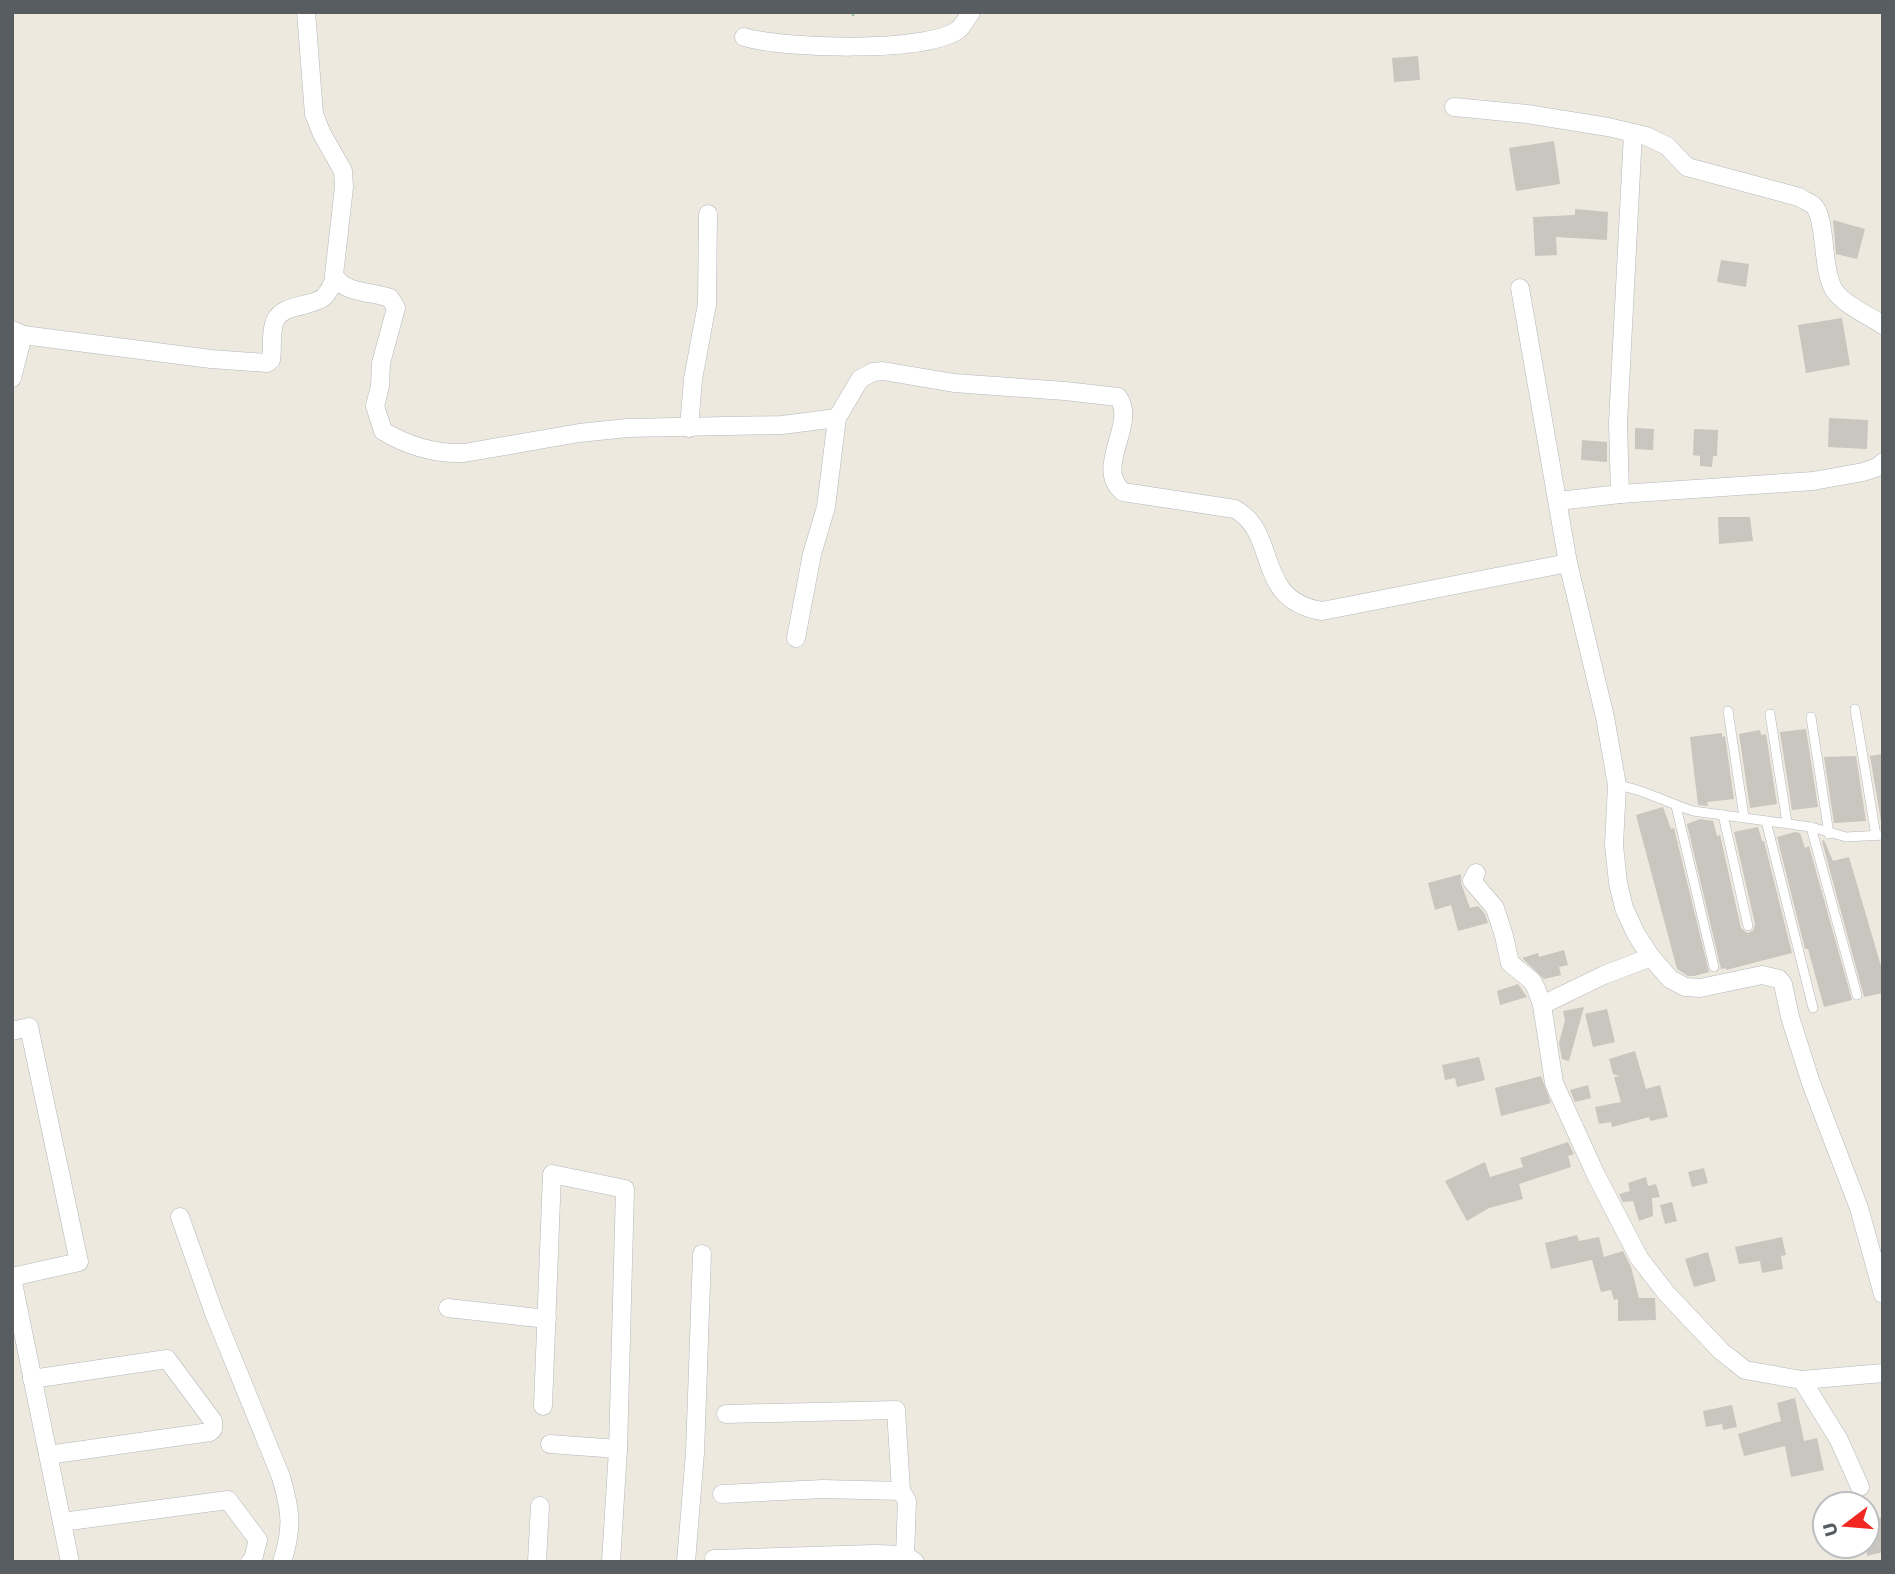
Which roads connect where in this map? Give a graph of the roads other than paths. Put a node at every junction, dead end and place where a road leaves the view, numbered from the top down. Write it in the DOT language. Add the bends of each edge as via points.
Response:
graph roads {
  1 [pos="306,12"];
  2 [pos="971,12"];
  3 [pos="744,37"];
  4 [pos="1454,107"];
  5 [pos="1633,133"];
  6 [pos="708,214"];
  7 [pos="335,278"];
  8 [pos="1521,288"];
  9 [pos="1883,325"];
  10 [pos="18,332"];
  11 [pos="12,378"];
  12 [pos="837,418"];
  13 [pos="689,428"];
  14 [pos="1883,461"];
  15 [pos="1620,494"];
  16 [pos="1558,501"];
  17 [pos="1568,563"];
  18 [pos="796,638"];
  19 [pos="1855,709"];
  20 [pos="1728,711"];
  21 [pos="1770,714"];
  22 [pos="1811,717"];
  23 [pos="1617,785"];
  24 [pos="1676,806"];
  25 [pos="1723,815"];
  26 [pos="1744,817"];
  27 [pos="1766,821"];
  28 [pos="1787,823"];
  29 [pos="1811,827"];
  30 [pos="1829,834"];
  31 [pos="1879,835"];
  32 [pos="1476,873"];
  33 [pos="1748,926"];
  34 [pos="1651,957"];
  35 [pos="1714,967"];
  36 [pos="1857,995"];
  37 [pos="1542,1005"];
  38 [pos="1813,1008"];
  39 [pos="12,1031"];
  40 [pos="180,1217"];
  41 [pos="702,1254"];
  42 [pos="12,1278"];
  43 [pos="1883,1294"];
  44 [pos="448,1308"];
  45 [pos="547,1319"];
  46 [pos="20,1359"];
  47 [pos="1883,1374"];
  48 [pos="32,1379"];
  49 [pos="1802,1380"];
  50 [pos="543,1406"];
  51 [pos="726,1414"];
  52 [pos="550,1444"];
  53 [pos="618,1449"];
  54 [pos="48,1455"];
  55 [pos="1860,1488"];
  56 [pos="901,1491"];
  57 [pos="722,1494"];
  58 [pos="540,1506"];
  59 [pos="62,1522"];
  60 [pos="910,1558"];
  61 [pos="714,1559"];
  62 [pos="70,1562"];
  63 [pos="250,1562"];
  64 [pos="282,1562"];
  65 [pos="537,1562"];
  66 [pos="611,1562"];
  67 [pos="686,1562"];
  1 -- 7 [label="street" via="314,114 343,171"];
  2 -- 3 [label="street" via="957,31 898,44 852,47"];
  4 -- 5 [label="street" via="1527,114"];
  5 -- 9 [label="street" via="1660,141 1687,167 1773,189 1813,205 1832,287 1842,299"];
  5 -- 15 [label="street" via="1618,423"];
  6 -- 13 [label="street" via="707,304"];
  7 -- 10 [label="street" via="321,299 278,316 267,363"];
  7 -- 13 [label="street" via="349,288 390,298 395,305 375,406 383,431 404,443 448,454 579,433"];
  8 -- 16 [label="street"];
  10 -- 11 [label="street"];
  12 -- 13 [label="street"];
  12 -- 17 [label="street" via="860,379 883,371 954,383 1118,397 1124,411 1113,467 1119,489 1243,513 1260,539 1277,584 1294,601 1322,611"];
  12 -- 18 [label="street" via="825,507"];
  14 -- 15 [label="street" via="1863,472 1813,481"];
  15 -- 16 [label="street"];
  16 -- 17 [label="street"];
  17 -- 23 [label="street"];
  19 -- 31 [label="lane"];
  20 -- 26 [label="lane"];
  21 -- 28 [label="lane"];
  22 -- 30 [label="lane"];
  23 -- 24 [label="lane"];
  23 -- 34 [label="street" via="1614,845 1618,883 1630,923"];
  24 -- 25 [label="lane"];
  24 -- 35 [label="lane"];
  25 -- 26 [label="lane"];
  25 -- 33 [label="lane"];
  26 -- 27 [label="lane"];
  27 -- 28 [label="lane"];
  27 -- 38 [label="lane"];
  28 -- 29 [label="lane"];
  29 -- 30 [label="lane"];
  29 -- 36 [label="lane"];
  30 -- 31 [label="lane"];
  32 -- 37 [label="street" via="1472,881 1495,908 1510,963 1532,981"];
  34 -- 37 [label="street"];
  34 -- 43 [label="street" via="1670,979 1685,987 1756,975 1771,975 1783,984 1811,1083 1859,1208"];
  37 -- 49 [label="street" via="1554,1083 1639,1258 1698,1327 1745,1370"];
  39 -- 42 [label="street" via="29,1027 79,1262"];
  40 -- 64 [label="street" via="289,1504 289,1540"];
  41 -- 67 [label="street"];
  42 -- 46 [label="street"];
  44 -- 45 [label="street"];
  45 -- 50 [label="street"];
  45 -- 53 [label="street" via="552,1174 625,1189"];
  46 -- 48 [label="street"];
  47 -- 49 [label="street"];
  48 -- 54 [label="street"];
  48 -- 54 [label="street" via="167,1359 213,1421 210,1432"];
  49 -- 55 [label="street" via="1839,1440"];
  51 -- 56 [label="street" via="895,1410"];
  52 -- 53 [label="street"];
  53 -- 66 [label="street"];
  54 -- 59 [label="street"];
  56 -- 57 [label="street"];
  56 -- 60 [label="street" via="906,1498"];
  58 -- 65 [label="street"];
  59 -- 62 [label="street"];
  59 -- 63 [label="street" via="228,1500 258,1540"];
  60 -- 61 [label="street" via="874,1554"];
}
